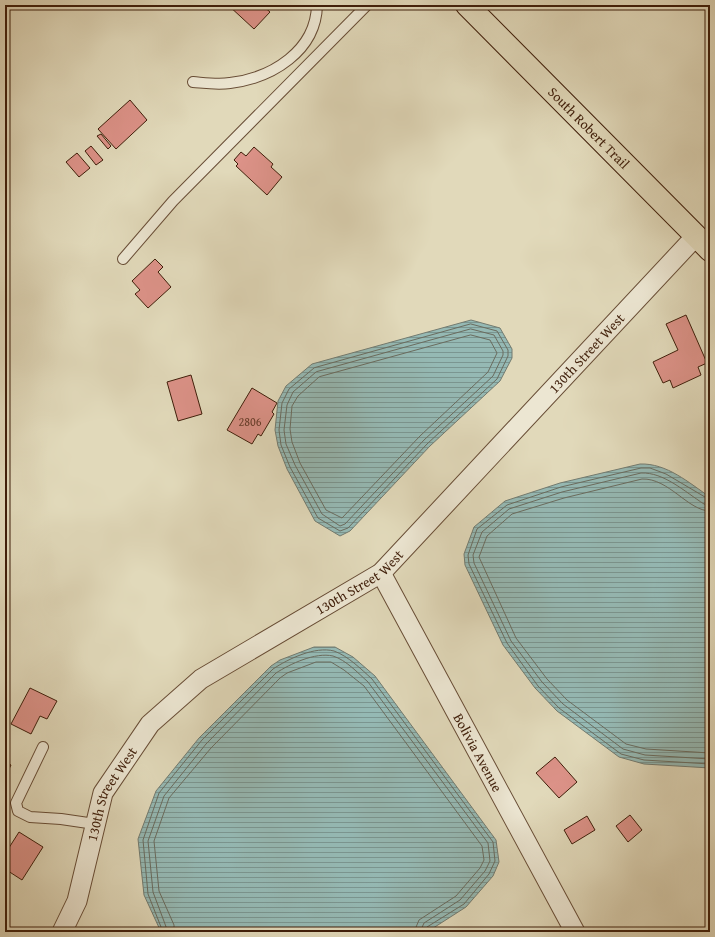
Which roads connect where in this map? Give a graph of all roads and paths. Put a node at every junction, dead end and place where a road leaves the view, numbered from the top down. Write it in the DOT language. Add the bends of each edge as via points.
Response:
graph roads {
  1 [pos="317,5"];
  2 [pos="368,5"];
  3 [pos="467,5"];
  4 [pos="193,82"];
  5 [pos="703,243"];
  6 [pos="123,259"];
  7 [pos="381,573"];
  8 [pos="43,747"];
  9 [pos="95,824"];
  10 [pos="62,932"];
  11 [pos="575,932"];
  1 -- 4 [label="lane" via="313,28 304,45 288,61 265,74 229,84"];
  2 -- 6 [label="lane" via="173,201"];
  3 -- 5 [label="main road, South Robert Trail"];
  5 -- 7 [label="street, 130th Street West"];
  7 -- 9 [label="street, 130th Street West" via="201,679 150,724 103,793"];
  7 -- 11 [label="street, Bolivia Avenue"];
  8 -- 9 [label="lane" via="16,803 18,811 30,817"];
  9 -- 10 [label="street, 130th Street West" via="77,900"];
}
